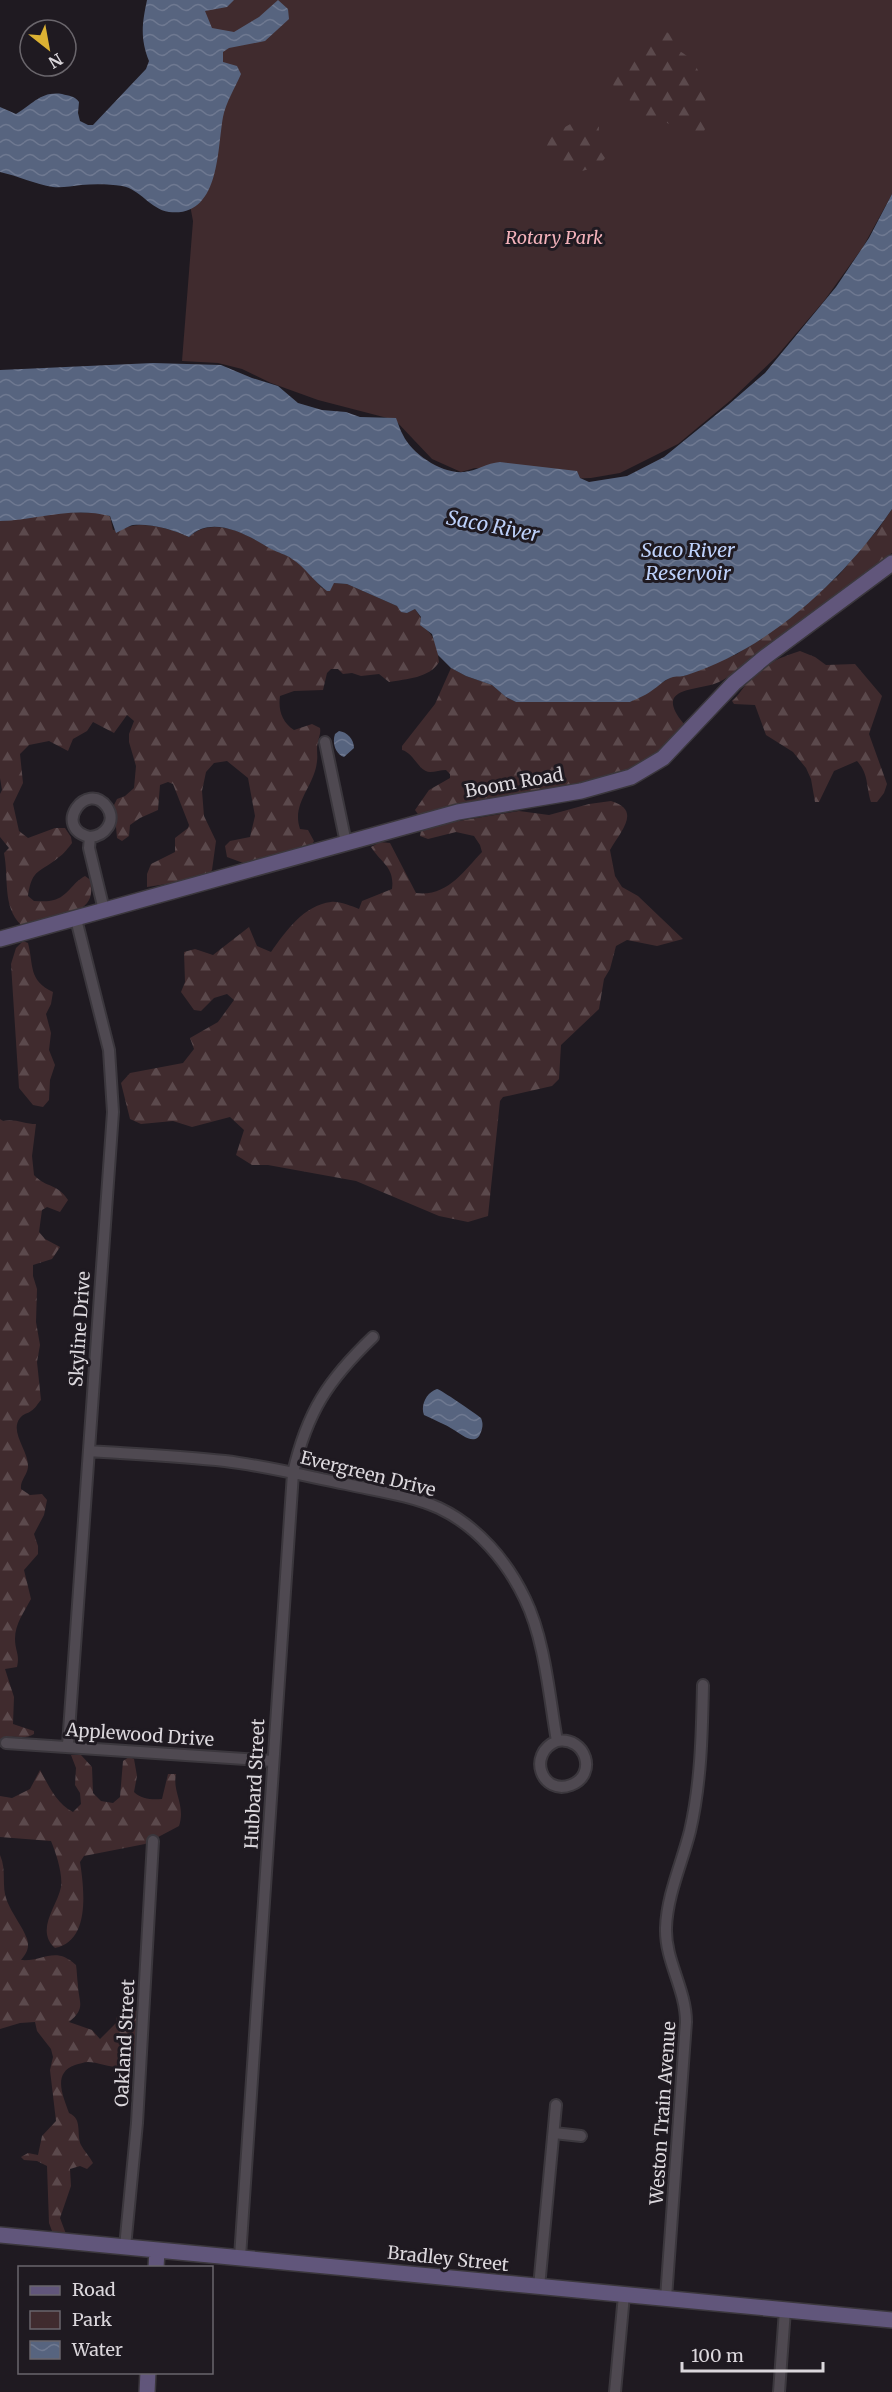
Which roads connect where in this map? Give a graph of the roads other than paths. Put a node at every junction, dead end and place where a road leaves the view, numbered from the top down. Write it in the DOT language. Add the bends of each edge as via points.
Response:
graph roads {
  1 [pos="892,563"];
  2 [pos="325,742"];
  3 [pos="90,837"];
  4 [pos="346,843"];
  5 [pos="104,910"];
  6 [pos="76,919"];
  7 [pos="0,939"];
  8 [pos="373,1337"];
  9 [pos="89,1451"];
  10 [pos="293,1473"];
  11 [pos="704,1685"];
  12 [pos="557,1741"];
  13 [pos="6,1743"];
  14 [pos="69,1745"];
  15 [pos="273,1761"];
  16 [pos="153,1841"];
  17 [pos="556,2105"];
  18 [pos="554,2133"];
  19 [pos="581,2136"];
  20 [pos="0,2235"];
  21 [pos="125,2247"];
  22 [pos="157,2250"];
  23 [pos="240,2257"];
  24 [pos="156,2266"];
  25 [pos="539,2288"];
  26 [pos="624,2295"];
  27 [pos="666,2298"];
  28 [pos="785,2310"];
  29 [pos="892,2320"];
  30 [pos="148,2374"];
  31 [pos="147,2392"];
  32 [pos="615,2392"];
  33 [pos="779,2392"];
  1 -- 4 [label="street, Boom Road" via="752,668 669,752 644,771 601,787 458,812"];
  2 -- 4 [label="street"];
  3 -- 5 [label="street" via="90,857"];
  4 -- 5 [label="street, Boom Road"];
  5 -- 6 [label="street, Boom Road"];
  6 -- 7 [label="street, Boom Road"];
  6 -- 9 [label="street, Skyline Drive" via="103,1019 113,1082"];
  8 -- 10 [label="street, Hubbard Street" via="338,1373 313,1411"];
  9 -- 10 [label="street, Evergreen Drive" via="227,1461"];
  9 -- 14 [label="street, Skyline Drive"];
  10 -- 12 [label="street, Evergreen Drive" via="428,1504 453,1516 488,1544 515,1580 531,1612"];
  10 -- 15 [label="street, Hubbard Street"];
  11 -- 27 [label="street, Weston Train Avenue" via="696,1796 666,1927 668,1954 684,1999 686,2022"];
  12 -- 12 [label="street" via="542,1753 541,1771 554,1785 569,1786 584,1774 585,1756 576,1744"];
  13 -- 14 [label="street, Applewood Drive"];
  14 -- 15 [label="street, Applewood Drive"];
  15 -- 23 [label="street, Hubbard Street"];
  16 -- 21 [label="street, Oakland Street" via="137,2123"];
  17 -- 18 [label="street"];
  18 -- 19 [label="street"];
  18 -- 25 [label="street"];
  20 -- 21 [label="street, Bradley Street"];
  21 -- 22 [label="street, Bradley Street"];
  22 -- 23 [label="street, Bradley Street"];
  22 -- 24 [label="street"];
  23 -- 25 [label="street, Bradley Street"];
  25 -- 26 [label="street, Bradley Street"];
  26 -- 27 [label="street, Bradley Street"];
  26 -- 32 [label="street"];
  27 -- 28 [label="street, Bradley Street"];
  28 -- 29 [label="street, Bradley Street"];
  28 -- 33 [label="street"];
  30 -- 31 [label="street"];
}
